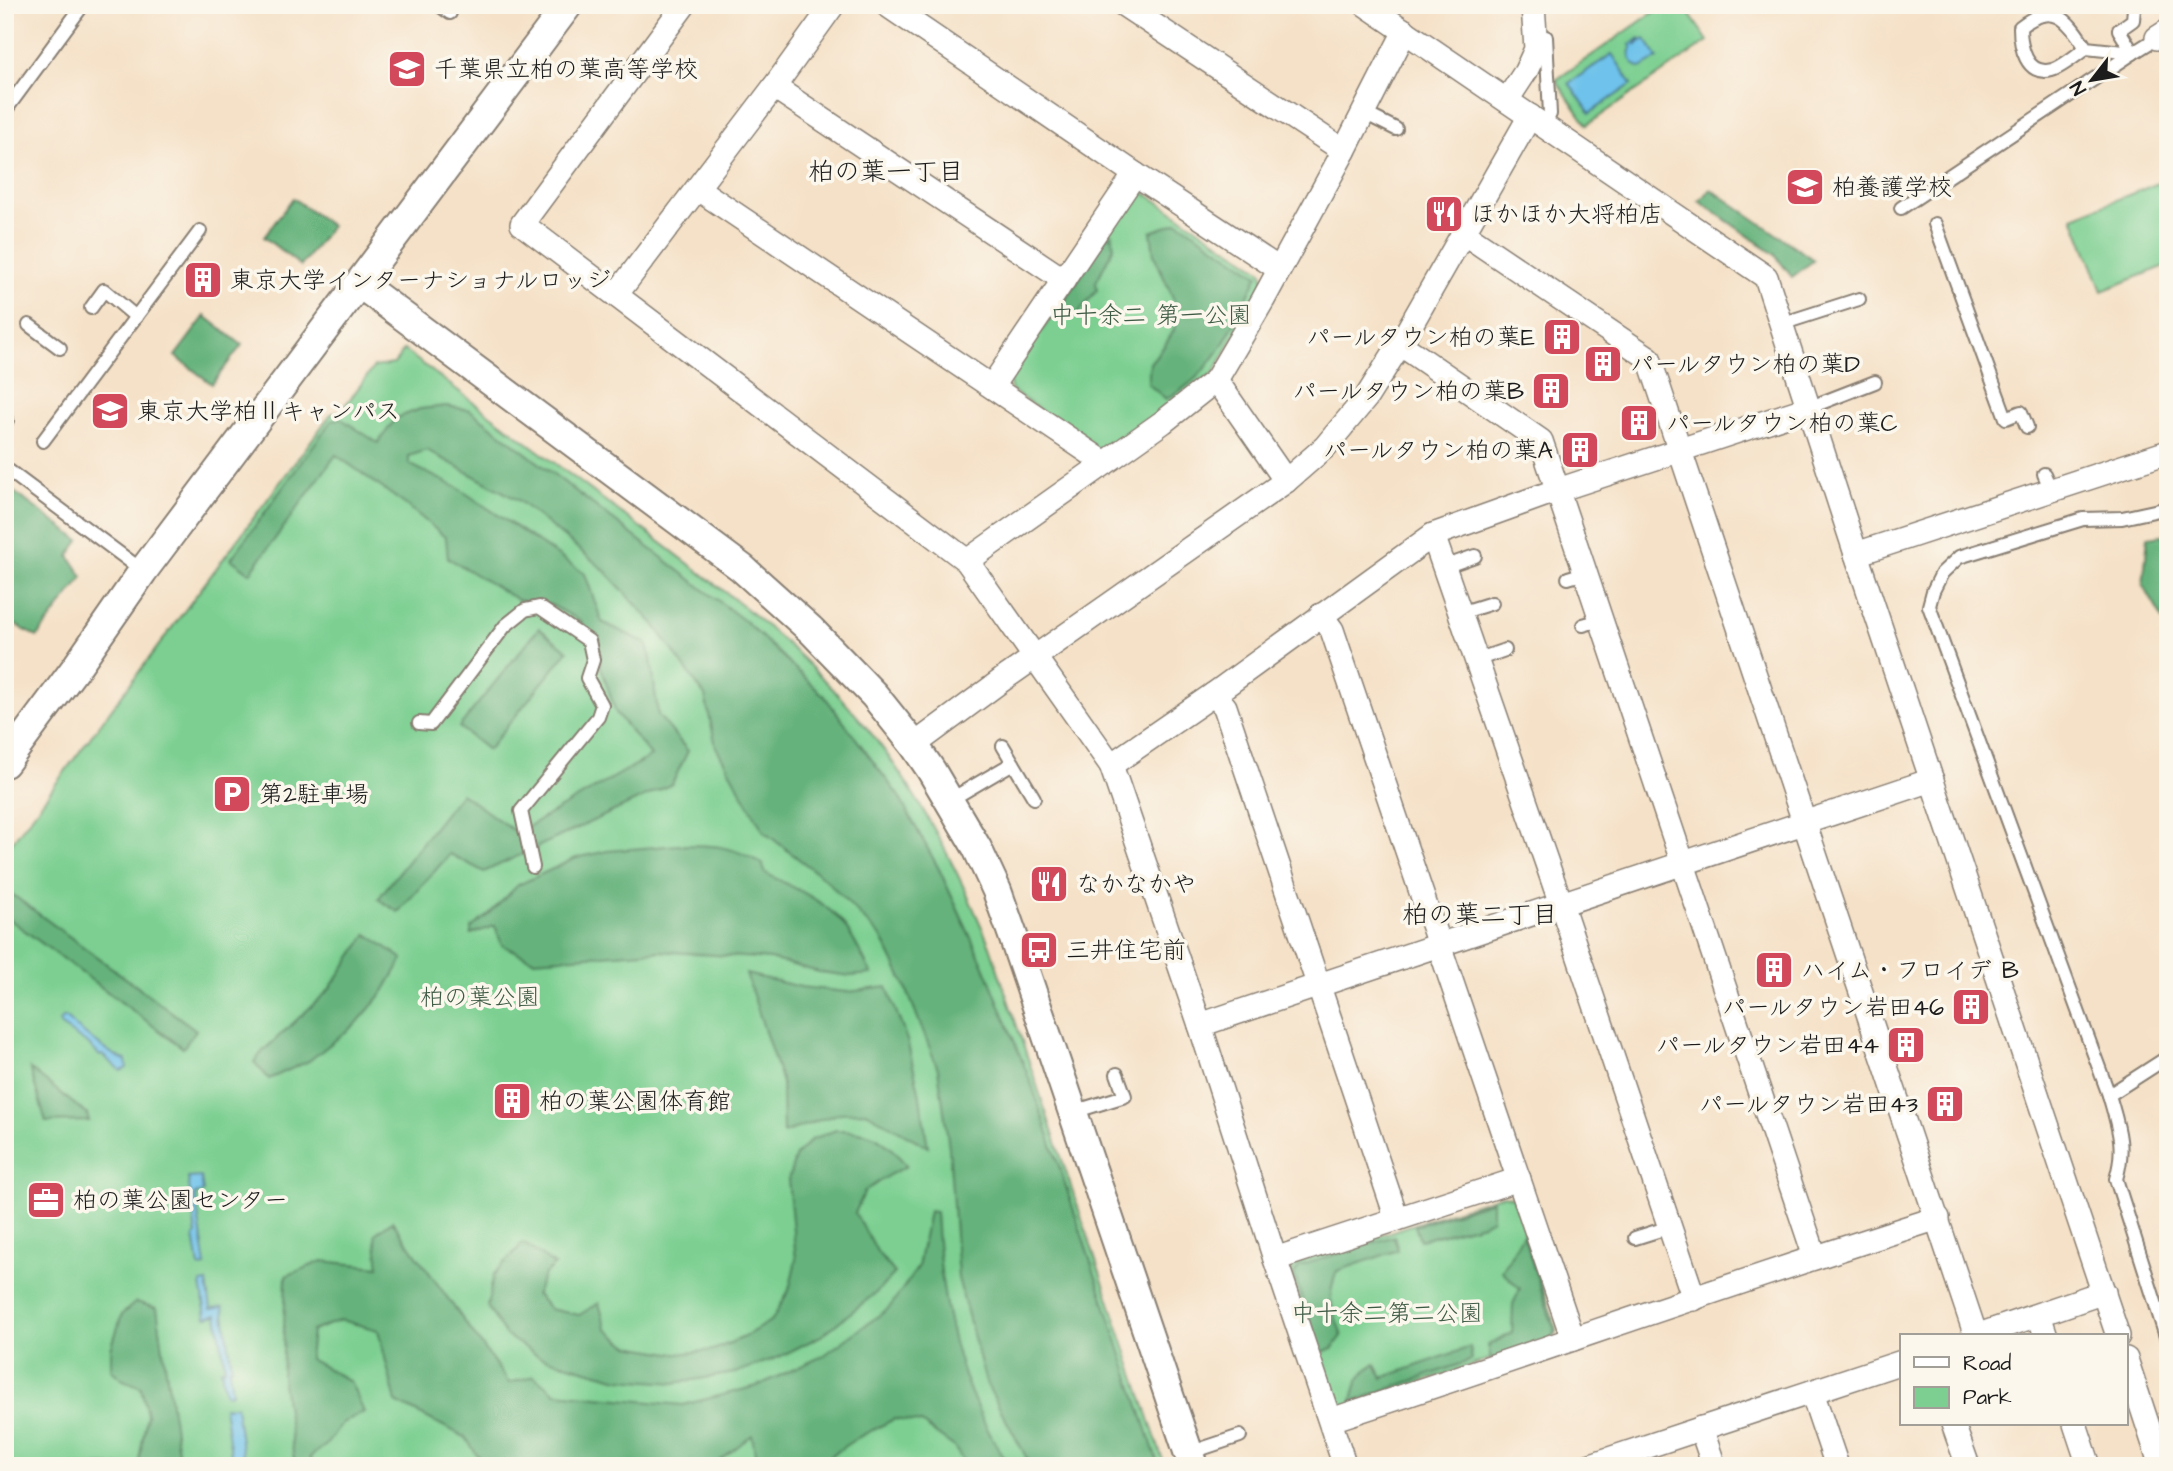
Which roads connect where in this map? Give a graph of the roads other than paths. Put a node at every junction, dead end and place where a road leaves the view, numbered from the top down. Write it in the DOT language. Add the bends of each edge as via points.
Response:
graph roads {
  1 [pos="83,5"];
  2 [pos="568,5"];
  3 [pos="684,5"];
  4 [pos="832,5"];
  5 [pos="887,5"];
  6 [pos="1124,5"];
  7 [pos="1366,5"];
  8 [pos="1533,5"];
  9 [pos="1544,5"];
  10 [pos="2138,5"];
  11 [pos="1405,32"];
  12 [pos="2162,34"];
  13 [pos="2086,48"];
  14 [pos="2133,53"];
  15 [pos="774,87"];
  16 [pos="1507,100"];
  17 [pos="5,111"];
  18 [pos="1364,113"];
  19 [pos="1537,121"];
  20 [pos="1396,130"];
  21 [pos="1344,151"];
  22 [pos="1135,174"];
  23 [pos="698,189"];
  24 [pos="1901,208"];
  25 [pos="1935,224"];
  26 [pos="200,231"];
  27 [pos="1462,232"];
  28 [pos="1279,269"];
  29 [pos="1064,280"];
  30 [pos="360,284"];
  31 [pos="616,295"];
  32 [pos="1859,299"];
  33 [pos="91,308"];
  34 [pos="136,317"];
  35 [pos="1781,324"];
  36 [pos="29,325"];
  37 [pos="1400,344"];
  38 [pos="61,348"];
  39 [pos="1216,380"];
  40 [pos="1875,382"];
  41 [pos="992,387"];
  42 [pos="1808,408"];
  43 [pos="2027,427"];
  44 [pos="43,441"];
  45 [pos="1680,449"];
  46 [pos="2168,452"];
  47 [pos="1105,463"];
  48 [pos="5,468"];
  49 [pos="1286,481"];
  50 [pos="1558,490"];
  51 [pos="2168,508"];
  52 [pos="1433,535"];
  53 [pos="1856,554"];
  54 [pos="1475,556"];
  55 [pos="967,561"];
  56 [pos="1444,567"];
  57 [pos="143,572"];
  58 [pos="1492,603"];
  59 [pos="1460,613"];
  60 [pos="1321,615"];
  61 [pos="1505,650"];
  62 [pos="1034,657"];
  63 [pos="1476,660"];
  64 [pos="1214,694"];
  65 [pos="419,723"];
  66 [pos="914,745"];
  67 [pos="1003,746"];
  68 [pos="5,763"];
  69 [pos="1013,764"];
  70 [pos="1111,765"];
  71 [pos="1932,780"];
  72 [pos="1034,798"];
  73 [pos="950,800"];
  74 [pos="1805,823"];
  75 [pos="1683,863"];
  76 [pos="533,867"];
  77 [pos="1561,904"];
  78 [pos="1441,945"];
  79 [pos="1320,985"];
  80 [pos="1200,1025"];
  81 [pos="2168,1057"];
  82 [pos="1117,1074"];
  83 [pos="2109,1095"];
  84 [pos="1073,1112"];
  85 [pos="1518,1179"];
  86 [pos="1938,1218"];
  87 [pos="1397,1219"];
  88 [pos="1670,1227"];
  89 [pos="1634,1238"];
  90 [pos="1815,1257"];
  91 [pos="1275,1259"];
  92 [pos="2104,1292"];
  93 [pos="1694,1299"];
  94 [pos="2042,1326"];
  95 [pos="1975,1334"];
  96 [pos="1989,1334"];
  97 [pos="2117,1334"];
  98 [pos="1573,1339"];
  99 [pos="2168,1343"];
  100 [pos="1900,1363"];
  101 [pos="2128,1365"];
  102 [pos="1812,1392"];
  103 [pos="1331,1420"];
  104 [pos="1954,1426"];
  105 [pos="2076,1426"];
  106 [pos="1701,1429"];
  107 [pos="1240,1436"];
  108 [pos="1191,1460"];
  109 [pos="1345,1466"];
  110 [pos="1588,1466"];
  111 [pos="1714,1466"];
  112 [pos="1836,1466"];
  113 [pos="1968,1466"];
  114 [pos="2089,1466"];
  115 [pos="2161,1466"];
  1 -- 17 [label="lane"];
  2 -- 30 [label="street"];
  3 -- 31 [label="street" via="522,224"];
  4 -- 15 [label="street"];
  5 -- 22 [label="street"];
  6 -- 21 [label="street"];
  7 -- 11 [label="street"];
  8 -- 16 [label="street" via="1536,49"];
  9 -- 19 [label="lane" via="1550,114"];
  10 -- 14 [label="lane" via="2133,8 2133,20 2119,30"];
  11 -- 16 [label="street"];
  11 -- 18 [label="street"];
  12 -- 14 [label="lane"];
  13 -- 13 [label="lane" via="2053,71 2039,70 2025,58 2020,27 2039,10 2052,10 2067,17"];
  13 -- 14 [label="lane"];
  14 -- 24 [label="lane"];
  15 -- 23 [label="street"];
  15 -- 29 [label="street"];
  16 -- 19 [label="street"];
  18 -- 20 [label="lane"];
  18 -- 21 [label="street"];
  19 -- 27 [label="street"];
  19 -- 35 [label="street" via="1766,277"];
  21 -- 28 [label="street"];
  22 -- 28 [label="street"];
  22 -- 29 [label="street"];
  23 -- 31 [label="street"];
  23 -- 41 [label="street"];
  25 -- 43 [label="lane" via="2006,418 2021,412"];
  26 -- 34 [label="lane"];
  27 -- 37 [label="street"];
  27 -- 45 [label="street" via="1551,300 1649,358"];
  28 -- 39 [label="street"];
  29 -- 41 [label="street"];
  30 -- 57 [label="street"];
  30 -- 66 [label="street" via="763,585 846,664"];
  31 -- 55 [label="street"];
  32 -- 35 [label="lane"];
  33 -- 34 [label="lane" via="104,290"];
  34 -- 44 [label="lane"];
  35 -- 42 [label="street"];
  36 -- 38 [label="lane"];
  37 -- 49 [label="street" via="1366,398 1325,447"];
  37 -- 50 [label="street" via="1487,394 1529,441 1541,441"];
  39 -- 47 [label="street"];
  39 -- 49 [label="street"];
  40 -- 42 [label="lane"];
  41 -- 47 [label="street"];
  42 -- 45 [label="street"];
  42 -- 53 [label="street"];
  45 -- 50 [label="street"];
  45 -- 74 [label="street"];
  46 -- 53 [label="street" via="2047,482"];
  47 -- 55 [label="street"];
  48 -- 57 [label="lane"];
  49 -- 62 [label="street"];
  50 -- 52 [label="street"];
  50 -- 75 [label="street" via="1576,576"];
  51 -- 83 [label="lane" via="2122,518 2083,519 1959,557 1942,573 1929,606"];
  52 -- 56 [label="street"];
  52 -- 60 [label="street"];
  53 -- 71 [label="street"];
  54 -- 56 [label="lane"];
  55 -- 62 [label="street"];
  56 -- 59 [label="street"];
  57 -- 68 [label="street"];
  58 -- 59 [label="lane"];
  59 -- 63 [label="street"];
  60 -- 64 [label="street"];
  60 -- 78 [label="street" via="1332,630"];
  61 -- 63 [label="lane"];
  62 -- 66 [label="street" via="1004,684"];
  62 -- 70 [label="street"];
  63 -- 77 [label="street"];
  64 -- 70 [label="street"];
  64 -- 79 [label="street" via="1225,707"];
  65 -- 76 [label="lane" via="431,724 505,626 524,610 539,607 589,641 593,660 587,678 602,705 598,717 521,811"];
  66 -- 73 [label="street"];
  67 -- 69 [label="lane"];
  69 -- 72 [label="lane"];
  69 -- 73 [label="lane"];
  70 -- 80 [label="street"];
  71 -- 74 [label="street"];
  71 -- 92 [label="street"];
  73 -- 84 [label="street" via="997,891"];
  74 -- 75 [label="street"];
  74 -- 86 [label="street" via="1879,1019"];
  75 -- 77 [label="street"];
  75 -- 90 [label="street"];
  77 -- 78 [label="street"];
  77 -- 88 [label="street"];
  78 -- 79 [label="street"];
  78 -- 85 [label="street"];
  79 -- 80 [label="street"];
  79 -- 87 [label="street"];
  80 -- 91 [label="street"];
  81 -- 83 [label="lane"];
  82 -- 84 [label="lane" via="1125,1096"];
  83 -- 99 [label="lane" via="2122,1146 2116,1179"];
  84 -- 108 [label="street"];
  85 -- 87 [label="street"];
  85 -- 98 [label="street"];
  86 -- 90 [label="street"];
  86 -- 95 [label="street"];
  87 -- 91 [label="street"];
  88 -- 89 [label="lane"];
  88 -- 93 [label="street"];
  90 -- 93 [label="street"];
  91 -- 103 [label="street"];
  92 -- 94 [label="street"];
  92 -- 97 [label="street"];
  93 -- 98 [label="street"];
  94 -- 96 [label="street"];
  98 -- 103 [label="street"];
  100 -- 102 [label="street"];
  101 -- 115 [label="street"];
  102 -- 106 [label="street"];
  102 -- 112 [label="street"];
  103 -- 109 [label="street"];
  104 -- 113 [label="street"];
  105 -- 114 [label="street"];
  106 -- 110 [label="street"];
  106 -- 111 [label="street"];
  107 -- 108 [label="lane"];
}
